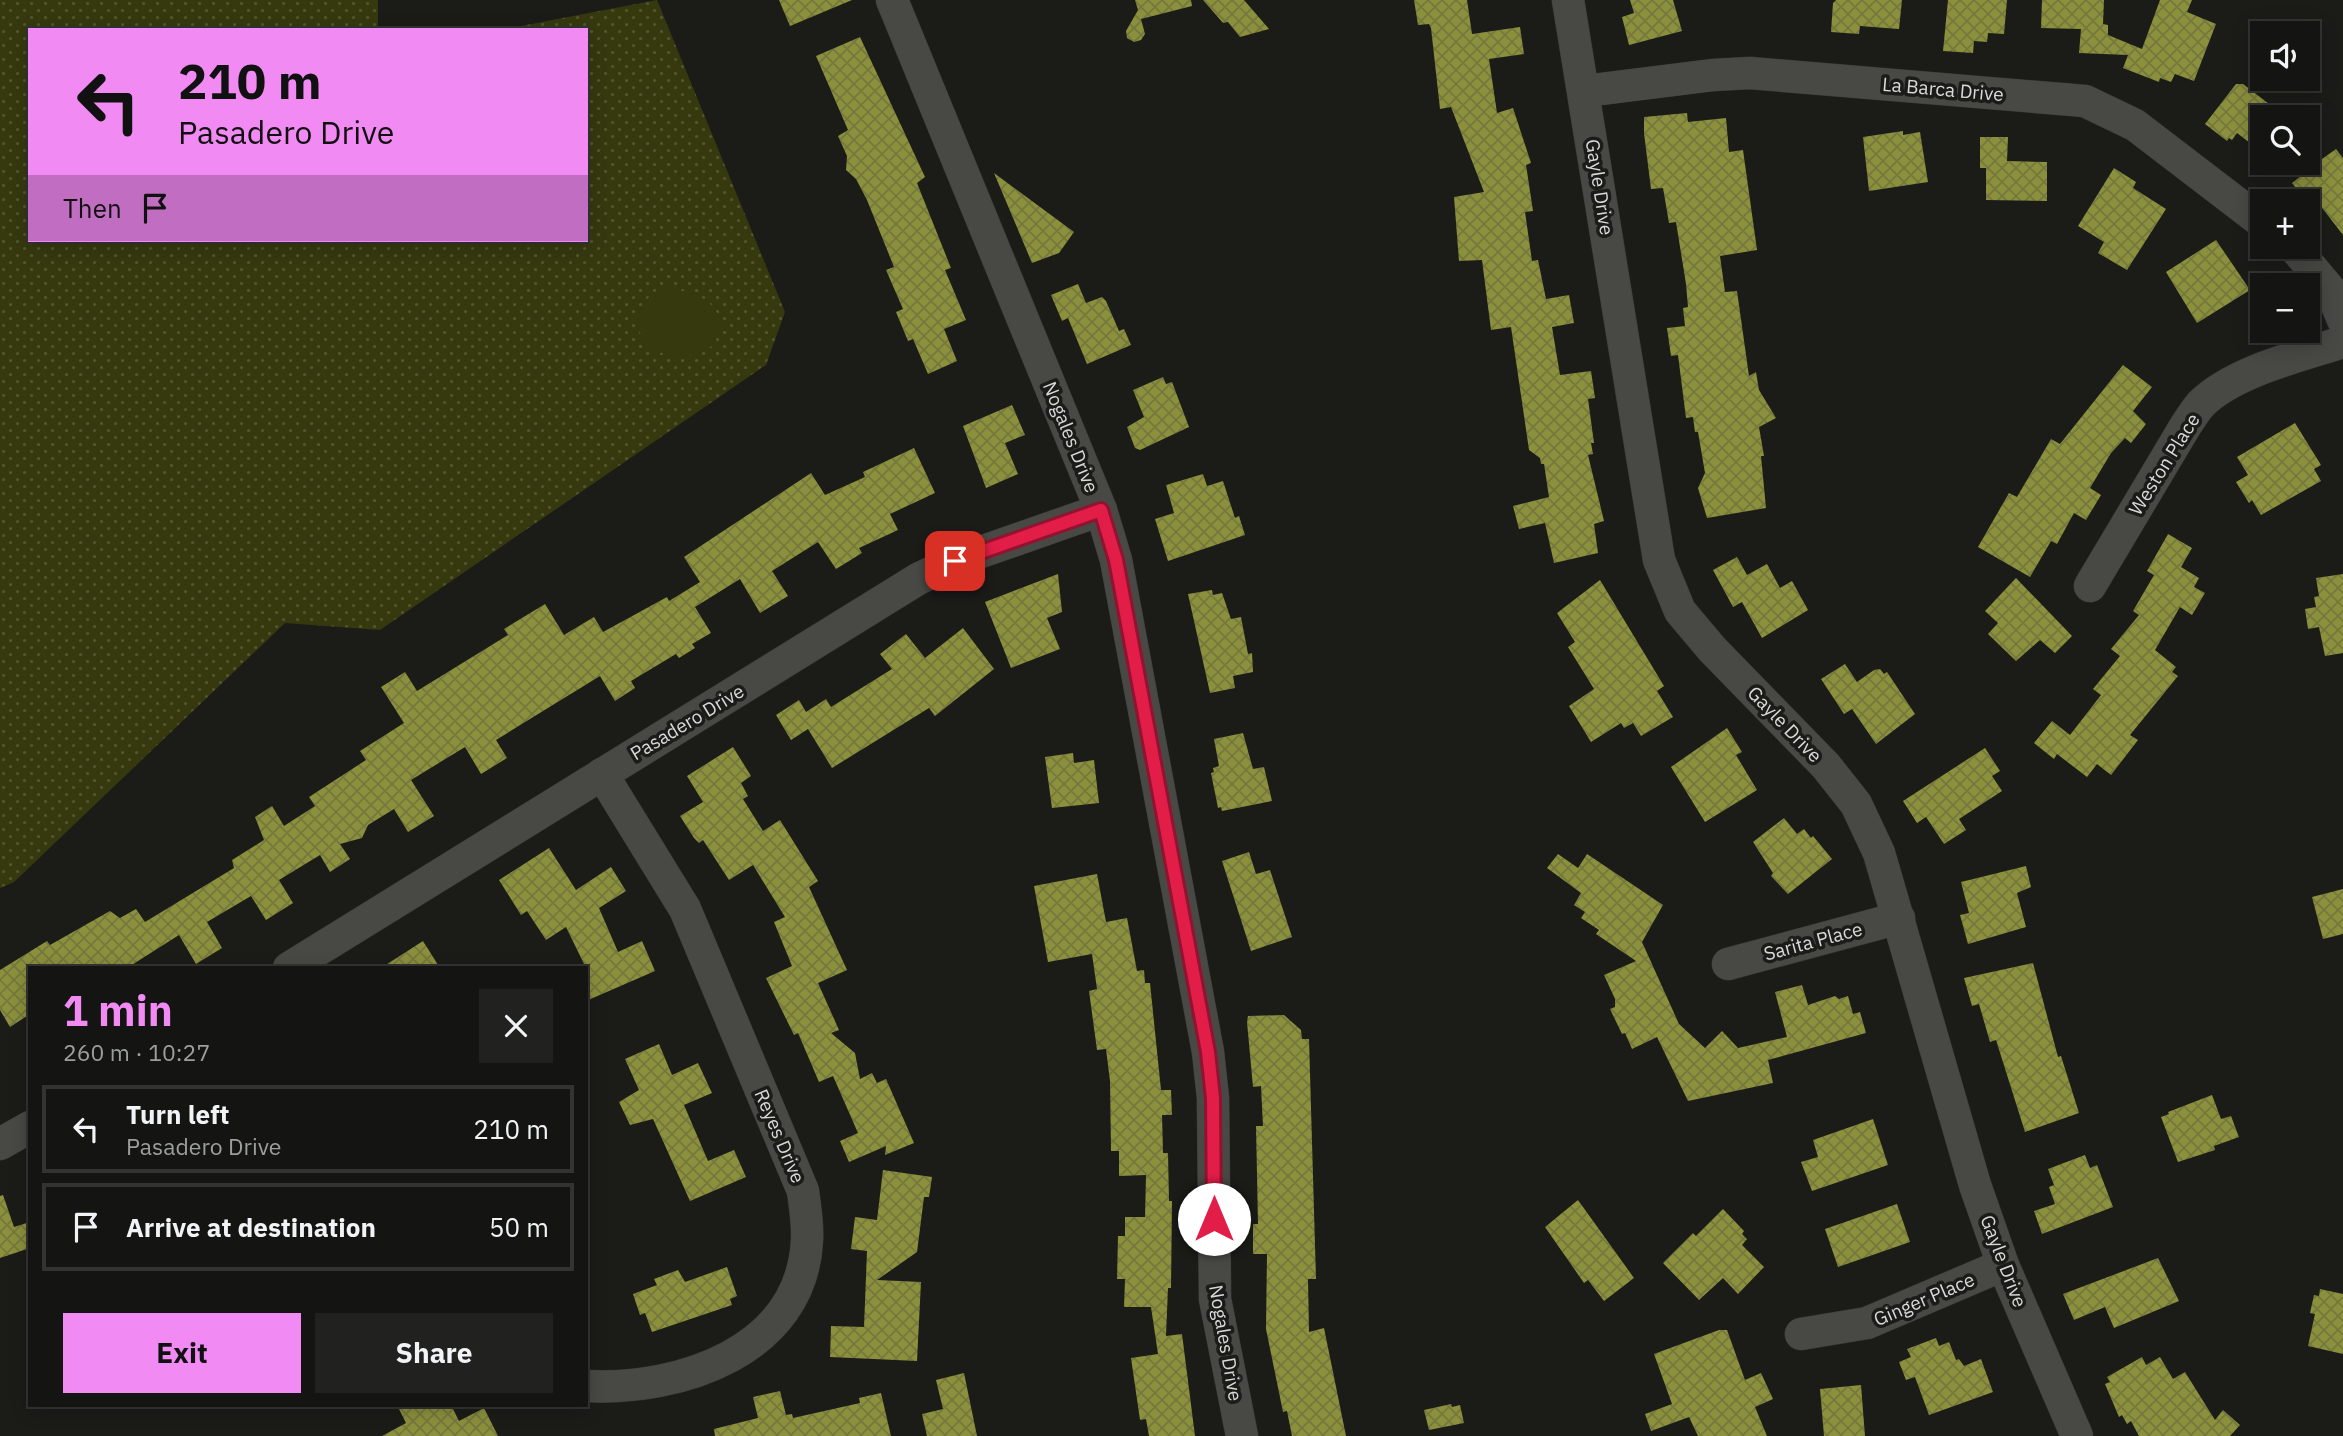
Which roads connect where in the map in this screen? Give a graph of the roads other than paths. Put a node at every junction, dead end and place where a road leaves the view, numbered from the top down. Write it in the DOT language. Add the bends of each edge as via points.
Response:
graph roads {
  1 [pos="892,0"];
  2 [pos="1568,0"];
  3 [pos="1585,91"];
  4 [pos="2250,213"];
  5 [pos="2304,259"];
  6 [pos="2343,320"];
  7 [pos="2343,342"];
  8 [pos="1101,510"];
  9 [pos="2090,586"];
  10 [pos="602,774"];
  11 [pos="1899,918"];
  12 [pos="1728,964"];
  13 [pos="292,966"];
  14 [pos="28,1128"];
  15 [pos="0,1144"];
  16 [pos="2003,1265"];
  17 [pos="1801,1334"];
  18 [pos="588,1386"];
  19 [pos="1242,1436"];
  20 [pos="2077,1436"];
  1 -- 8 [label="street, Nogales Drive"];
  2 -- 3 [label="street, Gayle Drive"];
  3 -- 4 [label="street, La Barca Drive" via="1750,73 2085,101 2135,125"];
  3 -- 11 [label="street, Gayle Drive" via="1659,560 1680,611 1856,804 1879,853"];
  5 -- 6 [label="street" via="2331,291"];
  7 -- 9 [label="street, Weston Place" via="2279,362 2202,403"];
  8 -- 10 [label="street, Pasadero Drive" via="955,561 918,579"];
  8 -- 19 [label="street, Nogales Drive" via="1116,560 1208,1052 1213,1098 1215,1299"];
  10 -- 13 [label="street, Pasadero Drive"];
  10 -- 18 [label="street, Reyes Drive" via="684,909 803,1191 807,1239 793,1293 755,1340 727,1359 698,1373 650,1384"];
  11 -- 12 [label="street, Sarita Place"];
  11 -- 16 [label="street, Gayle Drive" via="1975,1185"];
  14 -- 15 [label="street"];
  16 -- 17 [label="street, Ginger Place" via="1867,1323"];
  16 -- 20 [label="street, Gayle Drive"];
}
